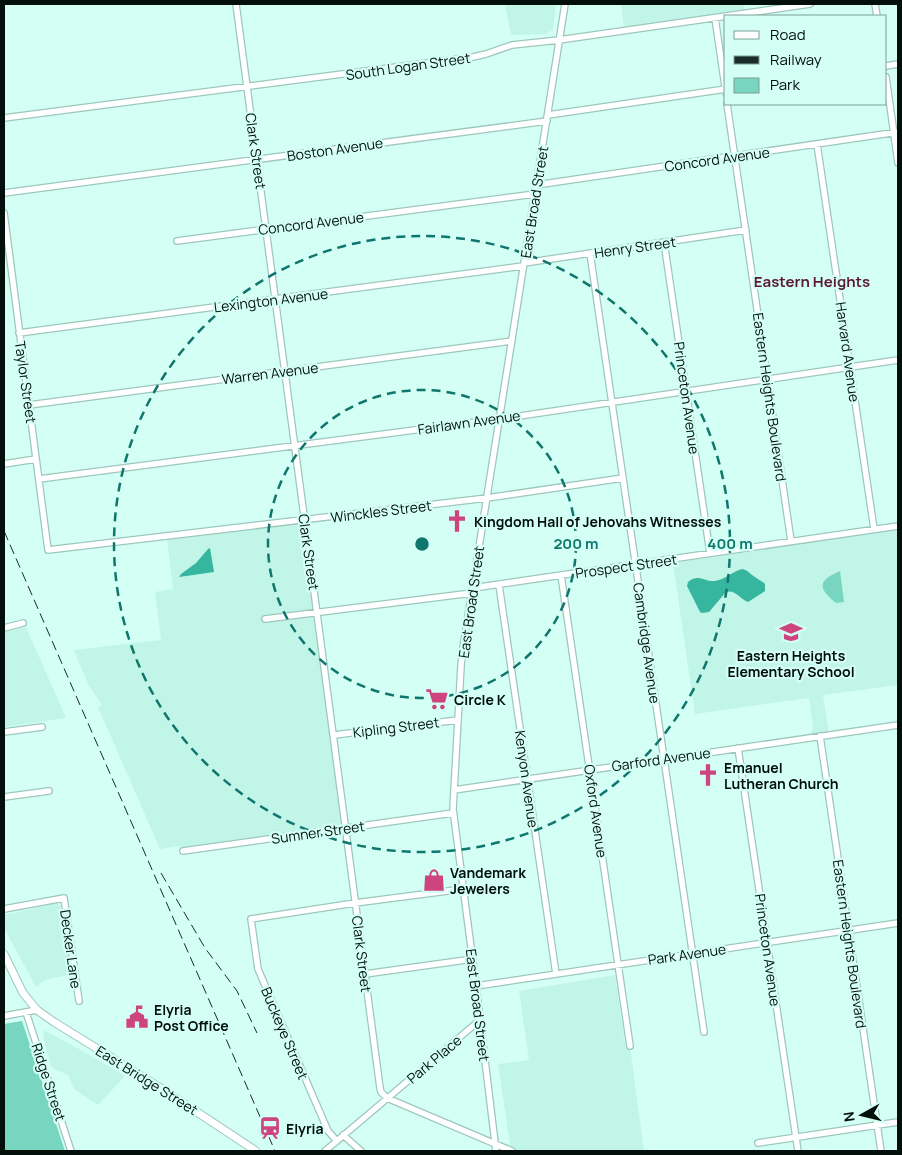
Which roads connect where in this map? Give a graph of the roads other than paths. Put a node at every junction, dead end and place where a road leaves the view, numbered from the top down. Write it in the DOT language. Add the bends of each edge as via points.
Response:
graph roads {
  1 [pos="236,4"];
  2 [pos="565,4"];
  3 [pos="810,4"];
  4 [pos="776,6"];
  5 [pos="730,15"];
  6 [pos="724,16"];
  7 [pos="715,18"];
  8 [pos="559,40"];
  9 [pos="724,82"];
  10 [pos="887,83"];
  11 [pos="247,87"];
  12 [pos="724,89"];
  13 [pos="727,105"];
  14 [pos="4,118"];
  15 [pos="547,118"];
  16 [pos="896,133"];
  17 [pos="817,144"];
  18 [pos="735,157"];
  19 [pos="257,159"];
  20 [pos="898,163"];
  21 [pos="536,185"];
  22 [pos="4,193"];
  23 [pos="535,194"];
  24 [pos="4,212"];
  25 [pos="266,229"];
  26 [pos="746,230"];
  27 [pos="177,241"];
  28 [pos="664,242"];
  29 [pos="590,253"];
  30 [pos="524,265"];
  31 [pos="276,299"];
  32 [pos="20,333"];
  33 [pos="512,341"];
  34 [pos="898,360"];
  35 [pos="850,367"];
  36 [pos="285,371"];
  37 [pos="768,379"];
  38 [pos="686,391"];
  39 [pos="612,402"];
  40 [pos="29,405"];
  41 [pos="499,419"];
  42 [pos="295,446"];
  43 [pos="36,459"];
  44 [pos="4,464"];
  45 [pos="623,478"];
  46 [pos="39,479"];
  47 [pos="487,498"];
  48 [pos="305,520"];
  49 [pos="898,526"];
  50 [pos="874,529"];
  51 [pos="791,541"];
  52 [pos="48,550"];
  53 [pos="710,553"];
  54 [pos="636,564"];
  55 [pos="561,575"];
  56 [pos="499,585"];
  57 [pos="472,590"];
  58 [pos="317,612"];
  59 [pos="265,619"];
  60 [pos="23,623"];
  61 [pos="4,628"];
  62 [pos="458,720"];
  63 [pos="898,724"];
  64 [pos="42,727"];
  65 [pos="4,732"];
  66 [pos="334,735"];
  67 [pos="820,736"];
  68 [pos="738,748"];
  69 [pos="664,759"];
  70 [pos="590,770"];
  71 [pos="527,779"];
  72 [pos="454,790"];
  73 [pos="48,791"];
  74 [pos="4,797"];
  75 [pos="453,813"];
  76 [pos="346,828"];
  77 [pos="183,851"];
  78 [pos="463,890"];
  79 [pos="356,903"];
  80 [pos="4,909"];
  81 [pos="898,924"];
  82 [pos="848,931"];
  83 [pos="767,943"];
  84 [pos="4,954"];
  85 [pos="692,954"];
  86 [pos="473,959"];
  87 [pos="618,964"];
  88 [pos="365,974"];
  89 [pos="556,974"];
  90 [pos="476,986"];
  91 [pos="79,1001"];
  92 [pos="37,1010"];
  93 [pos="26,1012"];
  94 [pos="4,1016"];
  95 [pos="480,1020"];
  96 [pos="704,1032"];
  97 [pos="630,1046"];
  98 [pos="387,1098"];
  99 [pos="898,1122"];
  100 [pos="877,1126"];
  101 [pos="343,1135"];
  102 [pos="796,1138"];
  103 [pos="337,1141"];
  104 [pos="758,1143"];
  105 [pos="496,1148"];
  106 [pos="71,1151"];
  107 [pos="256,1151"];
  108 [pos="325,1151"];
  109 [pos="361,1151"];
  110 [pos="512,1151"];
  111 [pos="798,1151"];
  112 [pos="881,1151"];
  1 -- 11 [label="street, Clark Street"];
  2 -- 8 [label="street, East Broad Street"];
  3 -- 4 [label="street, South Logan Street"];
  4 -- 5 [label="street, South Logan Street"];
  6 -- 7 [label="street, South Logan Street"];
  7 -- 8 [label="street, South Logan Street"];
  7 -- 9 [label="street"];
  8 -- 11 [label="street, South Logan Street" via="512,45 473,57"];
  8 -- 15 [label="street, East Broad Street"];
  10 -- 16 [label="street"];
  11 -- 14 [label="street, South Logan Street"];
  11 -- 19 [label="street, Clark Street"];
  12 -- 15 [label="street, Boston Avenue"];
  13 -- 18 [label="street, Eastern Heights Boulevard"];
  15 -- 19 [label="street, Boston Avenue"];
  15 -- 21 [label="street, East Broad Street"];
  16 -- 17 [label="street, Concord Avenue"];
  16 -- 20 [label="street"];
  17 -- 18 [label="street, Concord Avenue"];
  17 -- 35 [label="street, Harvard Avenue"];
  18 -- 21 [label="street, Concord Avenue"];
  18 -- 26 [label="street, Eastern Heights Boulevard"];
  19 -- 22 [label="street, Boston Avenue"];
  19 -- 25 [label="street, Clark Street"];
  21 -- 23 [label="street, East Broad Street"];
  23 -- 25 [label="street, Concord Avenue"];
  23 -- 30 [label="street, East Broad Street"];
  24 -- 32 [label="street, Taylor Street"];
  25 -- 27 [label="street, Concord Avenue"];
  25 -- 31 [label="street, Clark Street"];
  26 -- 28 [label="street, Henry Street"];
  26 -- 37 [label="street, Eastern Heights Boulevard"];
  28 -- 29 [label="street, Henry Street"];
  28 -- 38 [label="street, Princeton Avenue"];
  29 -- 30 [label="street, Henry Street"];
  29 -- 39 [label="street, Cambridge Avenue"];
  30 -- 31 [label="street, Lexington Avenue"];
  30 -- 33 [label="street, East Broad Street"];
  31 -- 32 [label="street, Lexington Avenue"];
  31 -- 36 [label="street, Clark Street"];
  32 -- 40 [label="street, Taylor Street"];
  33 -- 36 [label="street, Warren Avenue"];
  33 -- 41 [label="street, East Broad Street"];
  34 -- 35 [label="street, Fairlawn Avenue"];
  35 -- 37 [label="street, Fairlawn Avenue"];
  35 -- 50 [label="street, Harvard Avenue"];
  36 -- 40 [label="street, Warren Avenue"];
  36 -- 42 [label="street, Clark Street"];
  37 -- 38 [label="street, Fairlawn Avenue"];
  37 -- 51 [label="street, Eastern Heights Boulevard"];
  38 -- 39 [label="street, Fairlawn Avenue"];
  38 -- 53 [label="street, Princeton Avenue"];
  39 -- 41 [label="street, Fairlawn Avenue"];
  39 -- 45 [label="street, Cambridge Avenue"];
  40 -- 43 [label="street, Taylor Street"];
  41 -- 42 [label="street, Fairlawn Avenue"];
  41 -- 47 [label="street, East Broad Street"];
  42 -- 46 [label="street, Fairlawn Avenue"];
  42 -- 48 [label="street, Clark Street"];
  43 -- 44 [label="street"];
  43 -- 46 [label="street, Taylor Street"];
  45 -- 47 [label="street, Winckles Street"];
  45 -- 54 [label="street, Cambridge Avenue"];
  46 -- 52 [label="street, Taylor Street"];
  47 -- 48 [label="street, Winckles Street"];
  47 -- 57 [label="street, East Broad Street"];
  48 -- 52 [label="street, Winckles Street"];
  48 -- 58 [label="street, Clark Street"];
  49 -- 50 [label="street, Prospect Street"];
  50 -- 51 [label="street, Prospect Street"];
  51 -- 53 [label="street, Prospect Street"];
  53 -- 54 [label="street, Prospect Street"];
  54 -- 55 [label="street, Prospect Street"];
  54 -- 69 [label="street, Cambridge Avenue"];
  55 -- 56 [label="street, Prospect Street"];
  55 -- 70 [label="street, Oxford Avenue"];
  56 -- 57 [label="street, Prospect Street"];
  56 -- 71 [label="street, Kenyon Avenue"];
  57 -- 58 [label="street, Prospect Street"];
  57 -- 62 [label="street, East Broad Street" via="462,657"];
  58 -- 59 [label="street, Prospect Street"];
  58 -- 66 [label="street, Clark Street"];
  60 -- 61 [label="street"];
  62 -- 66 [label="street, Kipling Street"];
  62 -- 72 [label="street, East Broad Street"];
  63 -- 67 [label="street, Garford Avenue"];
  64 -- 65 [label="street"];
  66 -- 76 [label="street, Clark Street"];
  67 -- 68 [label="street, Garford Avenue"];
  67 -- 82 [label="street, Eastern Heights Boulevard"];
  68 -- 69 [label="street, Garford Avenue"];
  68 -- 83 [label="street, Princeton Avenue"];
  69 -- 70 [label="street, Garford Avenue"];
  69 -- 85 [label="street, Cambridge Avenue"];
  70 -- 71 [label="street, Garford Avenue"];
  70 -- 87 [label="street, Oxford Avenue"];
  71 -- 72 [label="street, Garford Avenue"];
  71 -- 89 [label="street, Kenyon Avenue"];
  72 -- 75 [label="street, East Broad Street"];
  73 -- 74 [label="street"];
  75 -- 76 [label="street, Sumner Street"];
  75 -- 78 [label="street, East Broad Street"];
  76 -- 77 [label="street, Sumner Street"];
  76 -- 79 [label="street, Clark Street"];
  78 -- 79 [label="street"];
  78 -- 86 [label="street, East Broad Street"];
  79 -- 88 [label="street, Clark Street"];
  79 -- 103 [label="street, Buckeye Street" via="251,919 258,969 328,1131"];
  80 -- 91 [label="street, Decker Lane" via="64,898"];
  81 -- 82 [label="street, Park Avenue"];
  82 -- 83 [label="street, Park Avenue"];
  82 -- 100 [label="street, Eastern Heights Boulevard"];
  83 -- 85 [label="street, Park Avenue"];
  83 -- 102 [label="street, Princeton Avenue"];
  84 -- 92 [label="main road, East Bridge Street" via="23,993"];
  85 -- 87 [label="street, Park Avenue"];
  85 -- 96 [label="street, Cambridge Avenue"];
  86 -- 88 [label="street"];
  86 -- 90 [label="street, East Broad Street"];
  87 -- 89 [label="street, Park Avenue"];
  87 -- 97 [label="street, Oxford Avenue"];
  88 -- 98 [label="street, Clark Street" via="378,1082"];
  89 -- 90 [label="street, Park Avenue"];
  90 -- 95 [label="street, East Broad Street"];
  92 -- 93 [label="street"];
  92 -- 107 [label="main road, East Bridge Street"];
  93 -- 94 [label="street"];
  93 -- 106 [label="street, Ridge Street"];
  95 -- 98 [label="street, Park Place"];
  95 -- 105 [label="street, East Broad Street"];
  98 -- 101 [label="street, Park Place"];
  98 -- 105 [label="street"];
  99 -- 100 [label="street"];
  100 -- 102 [label="street"];
  100 -- 112 [label="street, Eastern Heights Boulevard"];
  101 -- 103 [label="street, Park Place"];
  101 -- 109 [label="street"];
  102 -- 104 [label="street"];
  102 -- 111 [label="street, Princeton Avenue"];
  103 -- 108 [label="street, Park Place"];
  105 -- 110 [label="street"];
}
